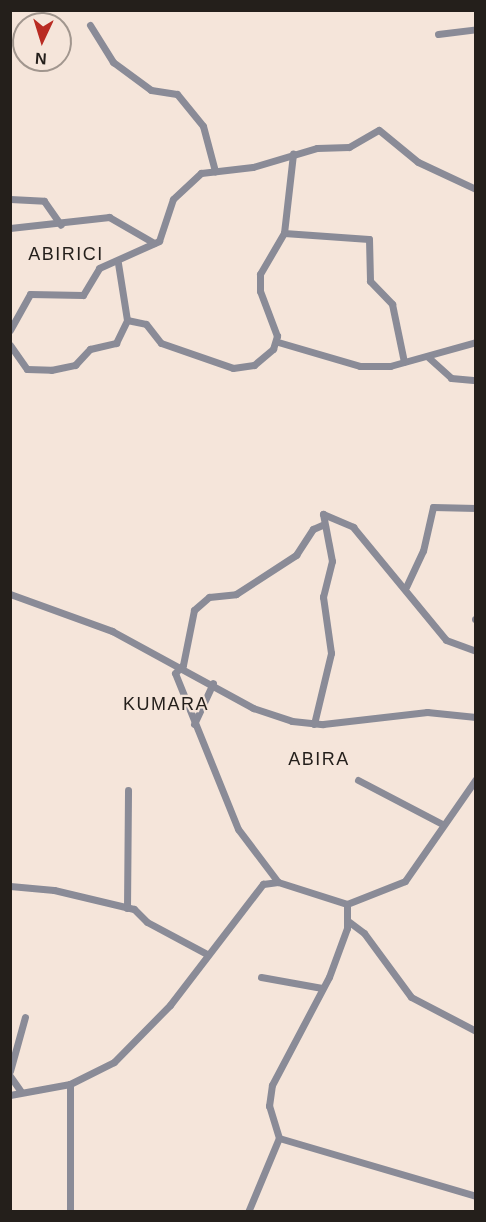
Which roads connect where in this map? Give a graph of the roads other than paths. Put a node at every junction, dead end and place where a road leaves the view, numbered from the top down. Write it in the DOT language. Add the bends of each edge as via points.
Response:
graph roads {
  1 [pos="90,25"];
  2 [pos="476,29"];
  3 [pos="438,34"];
  4 [pos="293,154"];
  5 [pos="215,171"];
  6 [pos="476,189"];
  7 [pos="10,199"];
  8 [pos="61,225"];
  9 [pos="10,228"];
  10 [pos="284,233"];
  11 [pos="154,243"];
  12 [pos="118,263"];
  13 [pos="127,320"];
  14 [pos="10,330"];
  15 [pos="278,342"];
  16 [pos="476,342"];
  17 [pos="10,345"];
  18 [pos="428,357"];
  19 [pos="404,362"];
  20 [pos="476,380"];
  21 [pos="476,508"];
  22 [pos="322,525"];
  23 [pos="405,587"];
  24 [pos="10,594"];
  25 [pos="476,651"];
  26 [pos="183,666"];
  27 [pos="213,683"];
  28 [pos="476,717"];
  29 [pos="194,724"];
  30 [pos="314,724"];
  31 [pos="476,779"];
  32 [pos="358,780"];
  33 [pos="128,790"];
  34 [pos="442,824"];
  35 [pos="278,882"];
  36 [pos="10,886"];
  37 [pos="347,904"];
  38 [pos="126,908"];
  39 [pos="348,921"];
  40 [pos="205,953"];
  41 [pos="261,977"];
  42 [pos="322,988"];
  43 [pos="25,1017"];
  44 [pos="476,1031"];
  45 [pos="10,1071"];
  46 [pos="10,1076"];
  47 [pos="70,1084"];
  48 [pos="21,1092"];
  49 [pos="10,1095"];
  50 [pos="279,1138"];
  51 [pos="476,1196"];
  52 [pos="70,1212"];
  53 [pos="248,1212"];
  1 -- 5 [label="street" via="113,62 151,90 177,94 203,126"];
  2 -- 3 [label="street"];
  4 -- 5 [label="street"];
  4 -- 6 [label="street" via="349,147 381,130 418,162"];
  4 -- 10 [label="street"];
  5 -- 11 [label="street" via="194,177 178,191 166,231"];
  7 -- 8 [label="street" via="44,201"];
  8 -- 9 [label="street"];
  8 -- 11 [label="street" via="109,217"];
  10 -- 15 [label="street" via="263,265 259,283"];
  10 -- 19 [label="street" via="369,238 370,281 392,304"];
  11 -- 12 [label="street"];
  12 -- 13 [label="street"];
  12 -- 14 [label="street" via="99,268 83,295 30,294"];
  13 -- 15 [label="street" via="146,324 161,343 233,368 255,365"];
  13 -- 17 [label="street" via="116,343 90,349 72,366 27,369"];
  15 -- 19 [label="street" via="360,366"];
  16 -- 18 [label="street"];
  18 -- 19 [label="street"];
  18 -- 20 [label="street" via="452,378"];
  21 -- 23 [label="street" via="433,507 423,550"];
  22 -- 23 [label="street" via="323,514 348,523"];
  22 -- 26 [label="street" via="313,529 296,555 236,594 209,597 194,610"];
  22 -- 30 [label="street" via="332,561 323,597 331,653"];
  23 -- 25 [label="street" via="446,640"];
  24 -- 26 [label="street" via="104,627"];
  26 -- 27 [label="street"];
  26 -- 29 [label="street" via="175,675"];
  27 -- 29 [label="street"];
  27 -- 30 [label="street" via="263,713"];
  28 -- 30 [label="street" via="427,712"];
  29 -- 35 [label="street" via="238,829"];
  31 -- 34 [label="street"];
  32 -- 34 [label="street"];
  33 -- 38 [label="street"];
  34 -- 37 [label="street" via="405,881"];
  35 -- 37 [label="street"];
  35 -- 40 [label="street" via="261,886"];
  36 -- 38 [label="street" via="54,890"];
  37 -- 39 [label="street"];
  38 -- 40 [label="street"];
  39 -- 42 [label="street"];
  39 -- 44 [label="street" via="364,933 406,992"];
  40 -- 47 [label="street" via="170,1005 124,1053"];
  41 -- 42 [label="street"];
  42 -- 50 [label="street" via="271,1090 269,1106"];
  43 -- 45 [label="street"];
  46 -- 48 [label="street"];
  47 -- 48 [label="street"];
  47 -- 52 [label="street"];
  48 -- 49 [label="street"];
  50 -- 51 [label="street"];
  50 -- 53 [label="street"];
}
